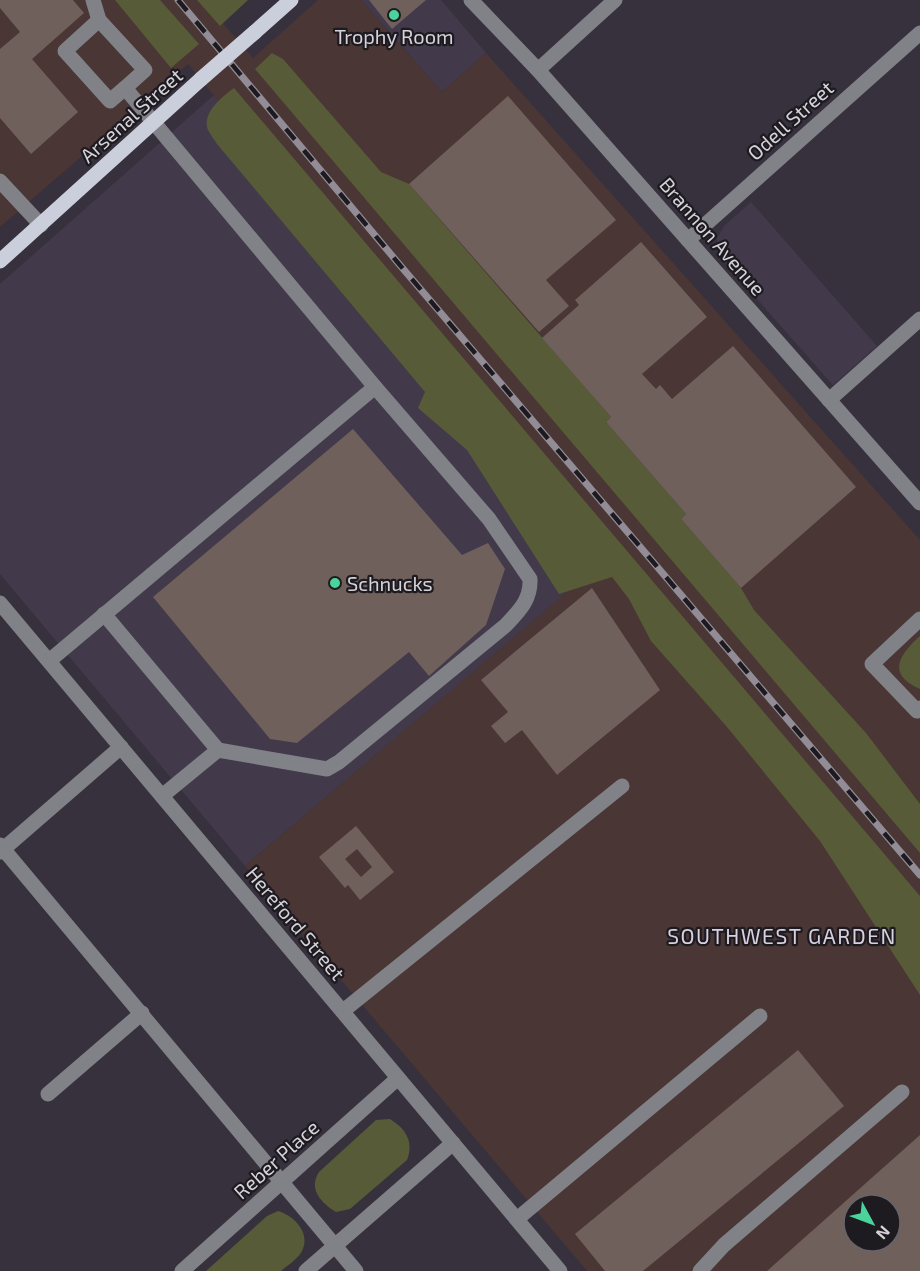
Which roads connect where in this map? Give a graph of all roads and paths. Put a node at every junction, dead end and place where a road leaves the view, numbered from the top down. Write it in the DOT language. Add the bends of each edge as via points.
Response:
graph roads {
  1 [pos="93,0"];
  2 [pos="291,0"];
  3 [pos="471,0"];
  4 [pos="615,0"];
  5 [pos="99,20"];
  6 [pos="920,33"];
  7 [pos="538,70"];
  8 [pos="125,88"];
  9 [pos="154,123"];
  10 [pos="0,181"];
  11 [pos="41,225"];
  12 [pos="688,240"];
  13 [pos="0,261"];
  14 [pos="920,319"];
  15 [pos="375,387"];
  16 [pos="829,400"];
  17 [pos="920,503"];
  18 [pos="0,603"];
  19 [pos="104,614"];
  20 [pos="920,619"];
  21 [pos="49,661"];
  22 [pos="920,708"];
  23 [pos="121,747"];
  24 [pos="218,750"];
  25 [pos="622,786"];
  26 [pos="162,796"];
  27 [pos="1,849"];
  28 [pos="343,1011"];
  29 [pos="142,1012"];
  30 [pos="760,1016"];
  31 [pos="398,1078"];
  32 [pos="902,1092"];
  33 [pos="48,1094"];
  34 [pos="453,1143"];
  35 [pos="282,1182"];
  36 [pos="517,1219"];
  37 [pos="334,1246"];
  38 [pos="182,1271"];
  39 [pos="306,1271"];
  40 [pos="356,1271"];
  41 [pos="560,1271"];
  42 [pos="700,1271"];
  1 -- 5 [label="street"];
  2 -- 9 [label="main road, Arsenal Street, bridge"];
  3 -- 7 [label="street, Brannon Avenue"];
  4 -- 7 [label="street"];
  5 -- 8 [label="street" via="145,70"];
  5 -- 8 [label="street" via="65,51 110,101"];
  6 -- 12 [label="street, Odell Street"];
  7 -- 12 [label="street, Brannon Avenue"];
  8 -- 9 [label="street"];
  9 -- 11 [label="main road, Arsenal Street"];
  9 -- 15 [label="street"];
  10 -- 11 [label="street"];
  11 -- 13 [label="main road, Arsenal Street"];
  12 -- 16 [label="street, Brannon Avenue"];
  14 -- 16 [label="street"];
  15 -- 19 [label="street"];
  15 -- 24 [label="street" via="489,519 530,579 531,591 524,606 506,625 327,769"];
  16 -- 17 [label="street, Brannon Avenue"];
  18 -- 21 [label="street, Hereford Street"];
  19 -- 21 [label="street"];
  19 -- 24 [label="street"];
  20 -- 22 [label="street" via="872,664 917,711"];
  21 -- 23 [label="street, Hereford Street"];
  23 -- 26 [label="street, Hereford Street"];
  23 -- 27 [label="street"];
  24 -- 26 [label="street"];
  25 -- 28 [label="street"];
  26 -- 28 [label="street, Hereford Street"];
  27 -- 29 [label="street"];
  28 -- 31 [label="street, Hereford Street"];
  29 -- 33 [label="street"];
  29 -- 35 [label="street"];
  30 -- 36 [label="street"];
  31 -- 34 [label="street, Hereford Street"];
  31 -- 35 [label="street, Reber Place"];
  32 -- 42 [label="street" via="724,1245"];
  34 -- 36 [label="street, Hereford Street"];
  34 -- 37 [label="street"];
  35 -- 37 [label="street"];
  35 -- 38 [label="street, Reber Place"];
  36 -- 41 [label="street, Hereford Street"];
  37 -- 39 [label="street"];
  37 -- 40 [label="street"];
}
